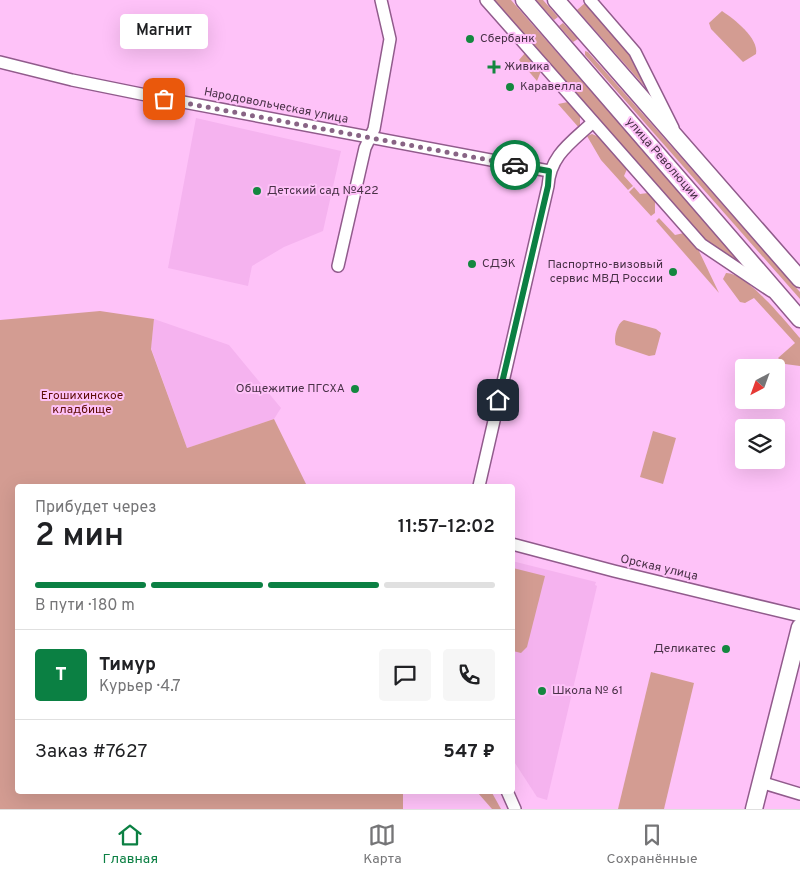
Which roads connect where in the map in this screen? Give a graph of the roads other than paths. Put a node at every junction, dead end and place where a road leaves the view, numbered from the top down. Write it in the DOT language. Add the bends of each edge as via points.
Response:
graph roads {
  1 [pos="381,0"];
  2 [pos="486,0"];
  3 [pos="524,0"];
  4 [pos="556,0"];
  5 [pos="594,1"];
  6 [pos="594,43"];
  7 [pos="576,60"];
  8 [pos="0,62"];
  9 [pos="593,122"];
  10 [pos="677,136"];
  11 [pos="370,138"];
  12 [pos="549,171"];
  13 [pos="338,266"];
  14 [pos="800,279"];
  15 [pos="783,299"];
  16 [pos="800,319"];
  17 [pos="479,484"];
  18 [pos="515,545"];
  19 [pos="800,616"];
  20 [pos="800,627"];
  21 [pos="760,782"];
  22 [pos="508,794"];
  23 [pos="800,794"];
  24 [pos="515,809"];
  25 [pos="754,809"];
  1 -- 11 [label="street" via="390,39"];
  2 -- 9 [label="street"];
  3 -- 7 [label="main road, улица Революции"];
  4 -- 6 [label="main road, улица Революции"];
  5 -- 10 [label="street" via="635,52"];
  6 -- 7 [label="main road" via="580,42 575,52"];
  6 -- 10 [label="main road, улица Революции"];
  7 -- 15 [label="main road, улица Революции"];
  8 -- 11 [label="street, Народовольческая улица" via="72,80"];
  9 -- 12 [label="street" via="554,159"];
  9 -- 15 [label="street" via="701,244"];
  10 -- 14 [label="main road, улица Революции"];
  11 -- 12 [label="street, Народовольческая улица"];
  11 -- 13 [label="street"];
  12 -- 17 [label="street"];
  15 -- 16 [label="main road, улица Революции"];
  18 -- 19 [label="street, Орская улица"];
  20 -- 21 [label="main road"];
  21 -- 23 [label="street"];
  21 -- 25 [label="main road"];
  22 -- 24 [label="street"];
}
